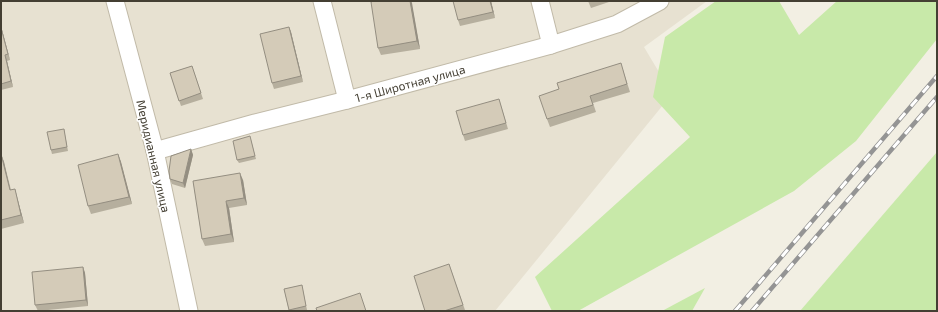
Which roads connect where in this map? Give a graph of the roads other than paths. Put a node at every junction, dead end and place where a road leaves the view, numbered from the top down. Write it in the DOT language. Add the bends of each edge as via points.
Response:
graph roads {
  1 [pos="115,1"];
  2 [pos="322,1"];
  3 [pos="540,1"];
  4 [pos="660,1"];
  5 [pos="551,45"];
  6 [pos="347,100"];
  7 [pos="155,151"];
  8 [pos="189,311"];
  1 -- 7 [label="street, Меридианная улица"];
  2 -- 6 [label="street"];
  3 -- 5 [label="street"];
  4 -- 5 [label="street, 1-я Широтная улица" via="617,24"];
  5 -- 6 [label="street, 1-я Широтная улица"];
  6 -- 7 [label="street, 1-я Широтная улица"];
  7 -- 8 [label="street, Меридианная улица"];
}
